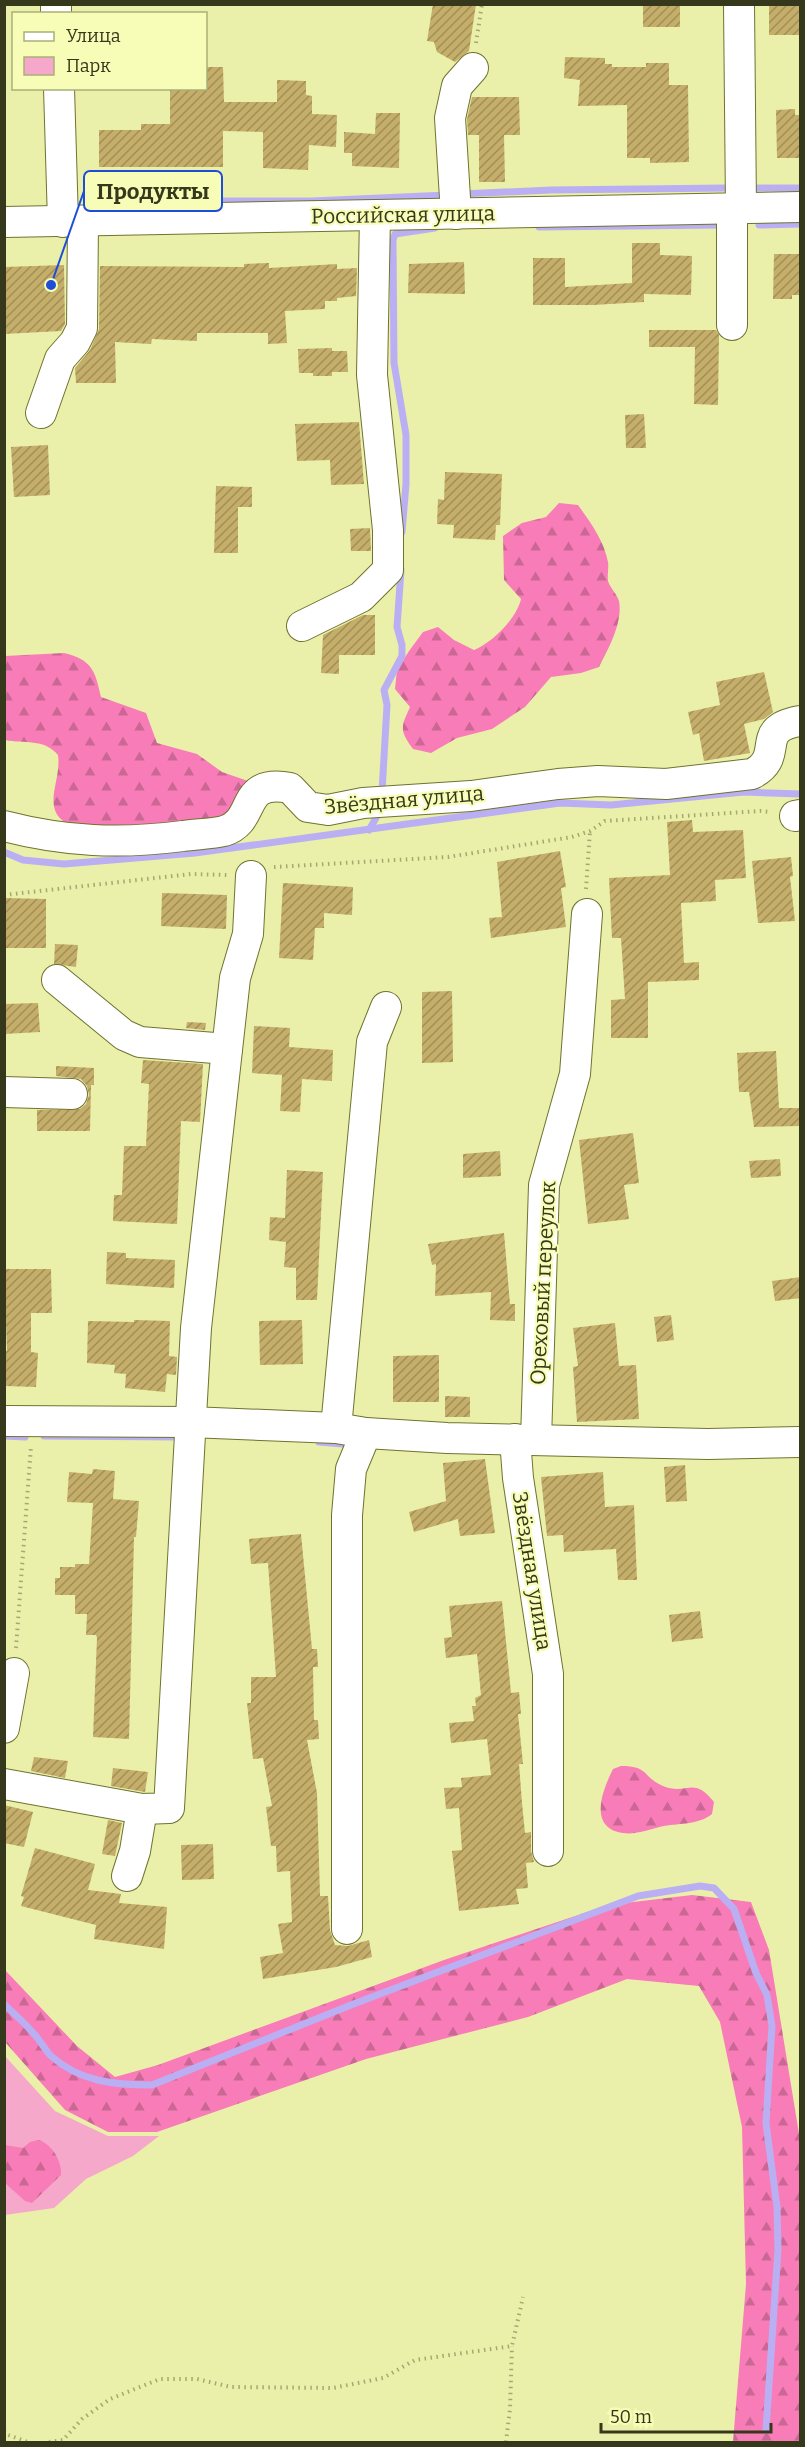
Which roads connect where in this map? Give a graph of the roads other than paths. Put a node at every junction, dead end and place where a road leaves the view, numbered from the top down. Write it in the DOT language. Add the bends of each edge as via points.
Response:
graph roads {
  1 [pos="739,4"];
  2 [pos="473,68"];
  3 [pos="59,90"];
  4 [pos="801,207"];
  5 [pos="736,209"];
  6 [pos="456,214"];
  7 [pos="375,216"];
  8 [pos="4,222"];
  9 [pos="73,222"];
  10 [pos="732,325"];
  11 [pos="41,412"];
  12 [pos="302,626"];
  13 [pos="801,721"];
  14 [pos="4,826"];
  15 [pos="251,876"];
  16 [pos="587,914"];
  17 [pos="57,980"];
  18 [pos="386,1007"];
  19 [pos="227,1049"];
  20 [pos="4,1092"];
  21 [pos="72,1094"];
  22 [pos="19,1421"];
  23 [pos="190,1422"];
  24 [pos="336,1428"];
  25 [pos="366,1433"];
  26 [pos="525,1439"];
  27 [pos="801,1442"];
  28 [pos="14,1673"];
  29 [pos="4,1728"];
  30 [pos="4,1784"];
  31 [pos="142,1809"];
  32 [pos="548,1851"];
  33 [pos="127,1876"];
  34 [pos="347,1929"];
  1 -- 5 [label="street"];
  2 -- 6 [label="street" via="457,86 450,118"];
  3 -- 9 [label="street"];
  4 -- 5 [label="street, Российская улица"];
  5 -- 6 [label="street, Российская улица"];
  5 -- 10 [label="street"];
  6 -- 7 [label="street, Российская улица"];
  7 -- 9 [label="street, Российская улица"];
  7 -- 12 [label="street" via="372,375 388,530 388,570 361,597"];
  8 -- 9 [label="street, Российская улица"];
  9 -- 11 [label="street" via="81,328 60,359"];
  13 -- 14 [label="street, Звёздная улица" via="784,723 774,732 768,760 752,774 666,783 558,784 471,796 363,803 328,810 308,807 290,788 265,787 257,792 237,824 225,830 158,839 99,842"];
  15 -- 19 [label="street" via="248,934 235,978"];
  16 -- 26 [label="street, Ореховый переулок" via="575,1074 544,1185"];
  17 -- 19 [label="street" via="124,1035 140,1042"];
  18 -- 24 [label="street" via="372,1042"];
  19 -- 23 [label="street" via="196,1328"];
  20 -- 21 [label="street"];
  22 -- 23 [label="street"];
  23 -- 24 [label="street"];
  23 -- 31 [label="street" via="169,1808"];
  24 -- 25 [label="street"];
  25 -- 26 [label="street"];
  25 -- 34 [label="street" via="351,1469 347,1515"];
  26 -- 27 [label="street" via="708,1444"];
  26 -- 32 [label="street, Звёздная улица" via="518,1478 548,1674"];
  28 -- 29 [label="street"];
  30 -- 31 [label="street"];
  31 -- 33 [label="street"];
}
